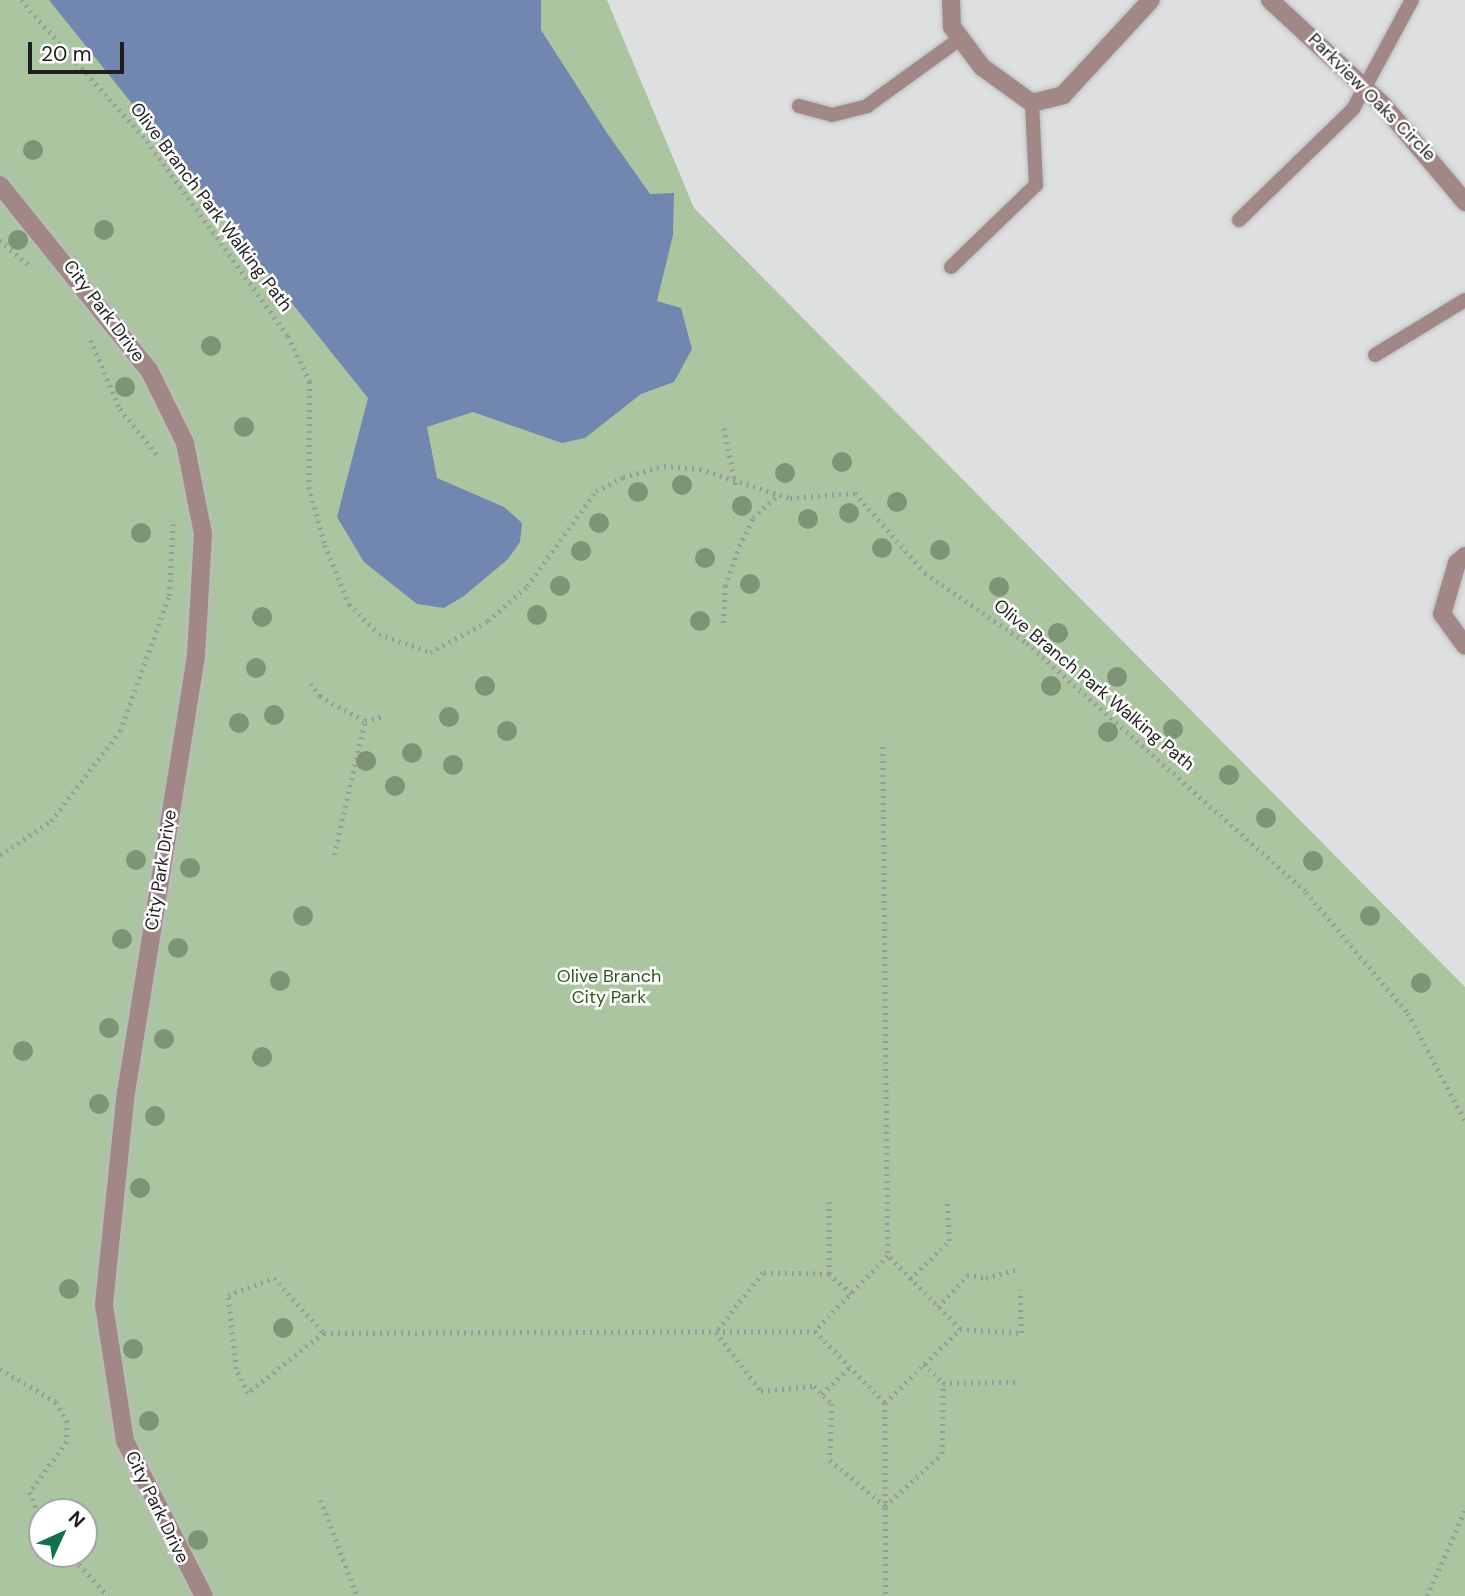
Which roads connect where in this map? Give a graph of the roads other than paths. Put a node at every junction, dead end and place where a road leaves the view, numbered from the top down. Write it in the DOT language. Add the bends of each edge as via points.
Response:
graph roads {
  1 [pos="951,0"];
  2 [pos="1151,0"];
  3 [pos="1270,0"];
  4 [pos="1412,0"];
  5 [pos="961,38"];
  6 [pos="1364,87"];
  7 [pos="1032,103"];
  8 [pos="799,106"];
  9 [pos="0,185"];
  10 [pos="1465,202"];
  11 [pos="1239,220"];
  12 [pos="951,267"];
  13 [pos="1465,300"];
  14 [pos="1376,355"];
  15 [pos="1465,556"];
  16 [pos="1465,646"];
  17 [pos="204,1596"];
  1 -- 5 [label="street" via="952,27"];
  2 -- 7 [label="street" via="1063,95"];
  3 -- 6 [label="street, Parkview Oaks Circle"];
  4 -- 6 [label="lane"];
  5 -- 7 [label="street" via="982,66"];
  5 -- 8 [label="lane" via="867,106 832,115"];
  6 -- 10 [label="street, Parkview Oaks Circle"];
  6 -- 11 [label="lane" via="1353,109"];
  7 -- 12 [label="lane" via="1036,185"];
  9 -- 17 [label="street, City Park Drive" via="149,370 185,443 204,534 196,656 126,1091 104,1305 125,1441"];
  13 -- 14 [label="lane"];
  15 -- 16 [label="street" via="1442,614"];
}
